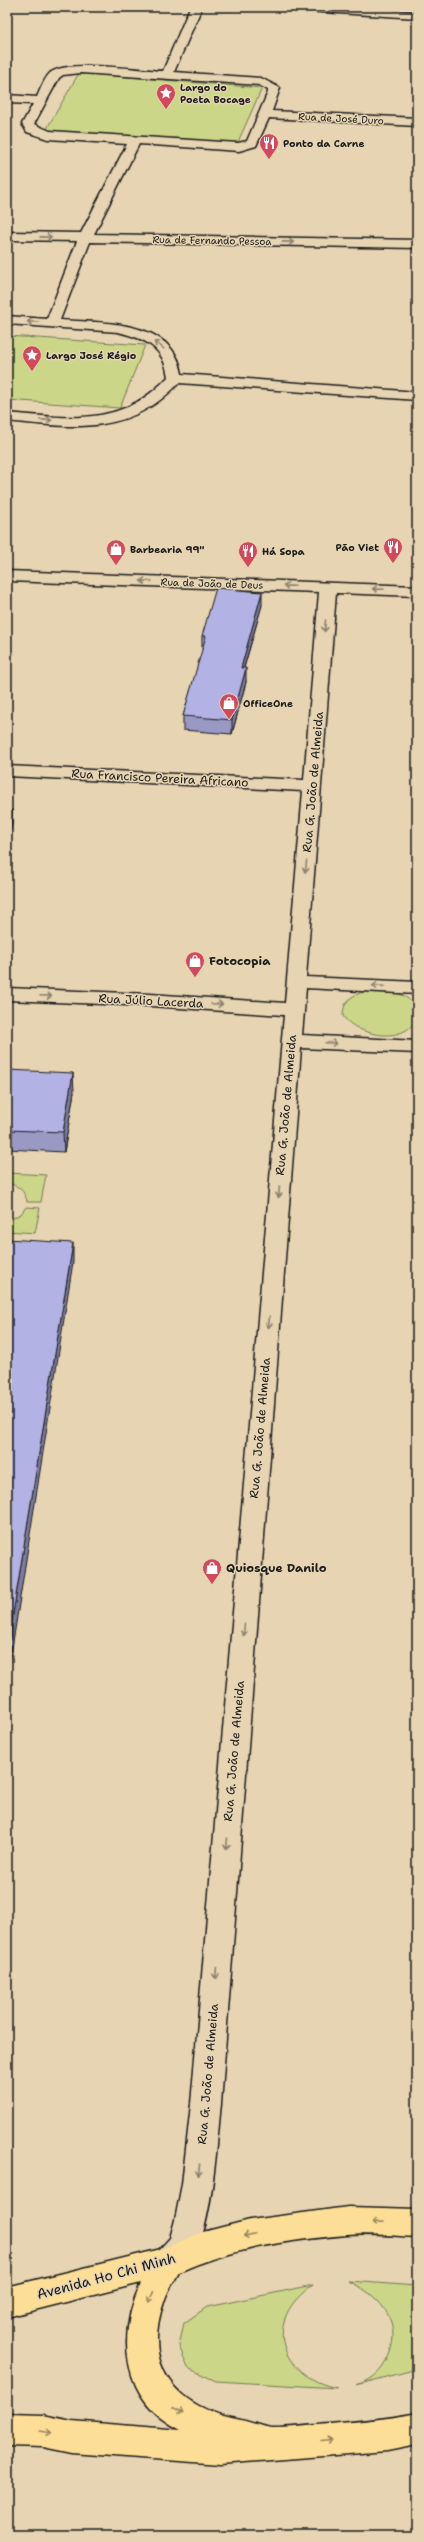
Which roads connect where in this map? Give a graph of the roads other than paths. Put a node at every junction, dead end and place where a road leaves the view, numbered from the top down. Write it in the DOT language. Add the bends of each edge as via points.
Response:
graph roads {
  1 [pos="196,7"];
  2 [pos="290,7"];
  3 [pos="417,15"];
  4 [pos="167,75"];
  5 [pos="7,99"];
  6 [pos="39,101"];
  7 [pos="265,114"];
  8 [pos="417,122"];
  9 [pos="134,142"];
  10 [pos="7,236"];
  11 [pos="85,238"];
  12 [pos="417,244"];
  13 [pos="7,320"];
  14 [pos="52,323"];
  15 [pos="175,378"];
  16 [pos="417,396"];
  17 [pos="7,418"];
  18 [pos="7,576"];
  19 [pos="328,587"];
  20 [pos="417,591"];
  21 [pos="7,771"];
  22 [pos="312,786"];
  23 [pos="296,982"];
  24 [pos="417,988"];
  25 [pos="7,994"];
  26 [pos="294,1010"];
  27 [pos="292,1041"];
  28 [pos="417,1047"];
  29 [pos="417,2224"];
  30 [pos="168,2262"];
  31 [pos="7,2302"];
  32 [pos="417,2429"];
  33 [pos="7,2430"];
  34 [pos="288,2443"];
  1 -- 4 [label="street"];
  2 -- 3 [label="street"];
  4 -- 6 [label="street" via="80,69 60,72 54,76"];
  4 -- 7 [label="street" via="268,84 274,88 274,92"];
  5 -- 6 [label="street"];
  6 -- 9 [label="street" via="28,124 38,133"];
  7 -- 8 [label="street, Rua de José Duro"];
  7 -- 9 [label="street" via="252,143 239,148"];
  9 -- 11 [label="street"];
  10 -- 11 [label="street, Rua de Fernando Pessoa, one-way"];
  11 -- 12 [label="street, Rua de Fernando Pessoa, one-way"];
  11 -- 14 [label="street"];
  14 -- 13 [label="street, one-way"];
  15 -- 14 [label="street, one-way" via="170,356 163,347 149,338 118,328"];
  15 -- 16 [label="street"];
  17 -- 15 [label="street, one-way" via="107,418 142,407 158,397"];
  19 -- 18 [label="street, Rua de João de Deus, one-way"];
  20 -- 19 [label="street, Rua de João de Deus, one-way"];
  19 -- 22 [label="street, Rua G. João de Almeida, one-way"];
  21 -- 22 [label="street, Rua Francisco Pereira Africano"];
  22 -- 23 [label="street, Rua G. João de Almeida, one-way"];
  24 -- 23 [label="street, one-way"];
  23 -- 26 [label="street, Rua G. João de Almeida"];
  25 -- 26 [label="street, Rua Júlio Lacerda, one-way"];
  26 -- 27 [label="street, Rua G. João de Almeida"];
  27 -- 28 [label="street, one-way"];
  27 -- 30 [label="street, Rua G. João de Almeida, one-way" via="205,2111 197,2184 190,2220 183,2245"];
  29 -- 30 [label="main road, Avenida Ho Chi Minh, one-way" via="348,2222 250,2234 203,2246"];
  30 -- 31 [label="main road, Avenida Ho Chi Minh"];
  30 -- 34 [label="main road, one-way" via="146,2308 141,2336 141,2359 148,2380 173,2408 210,2427 248,2437"];
  34 -- 32 [label="main road, one-way"];
  33 -- 34 [label="main road, one-way" via="220,2448"];
}
